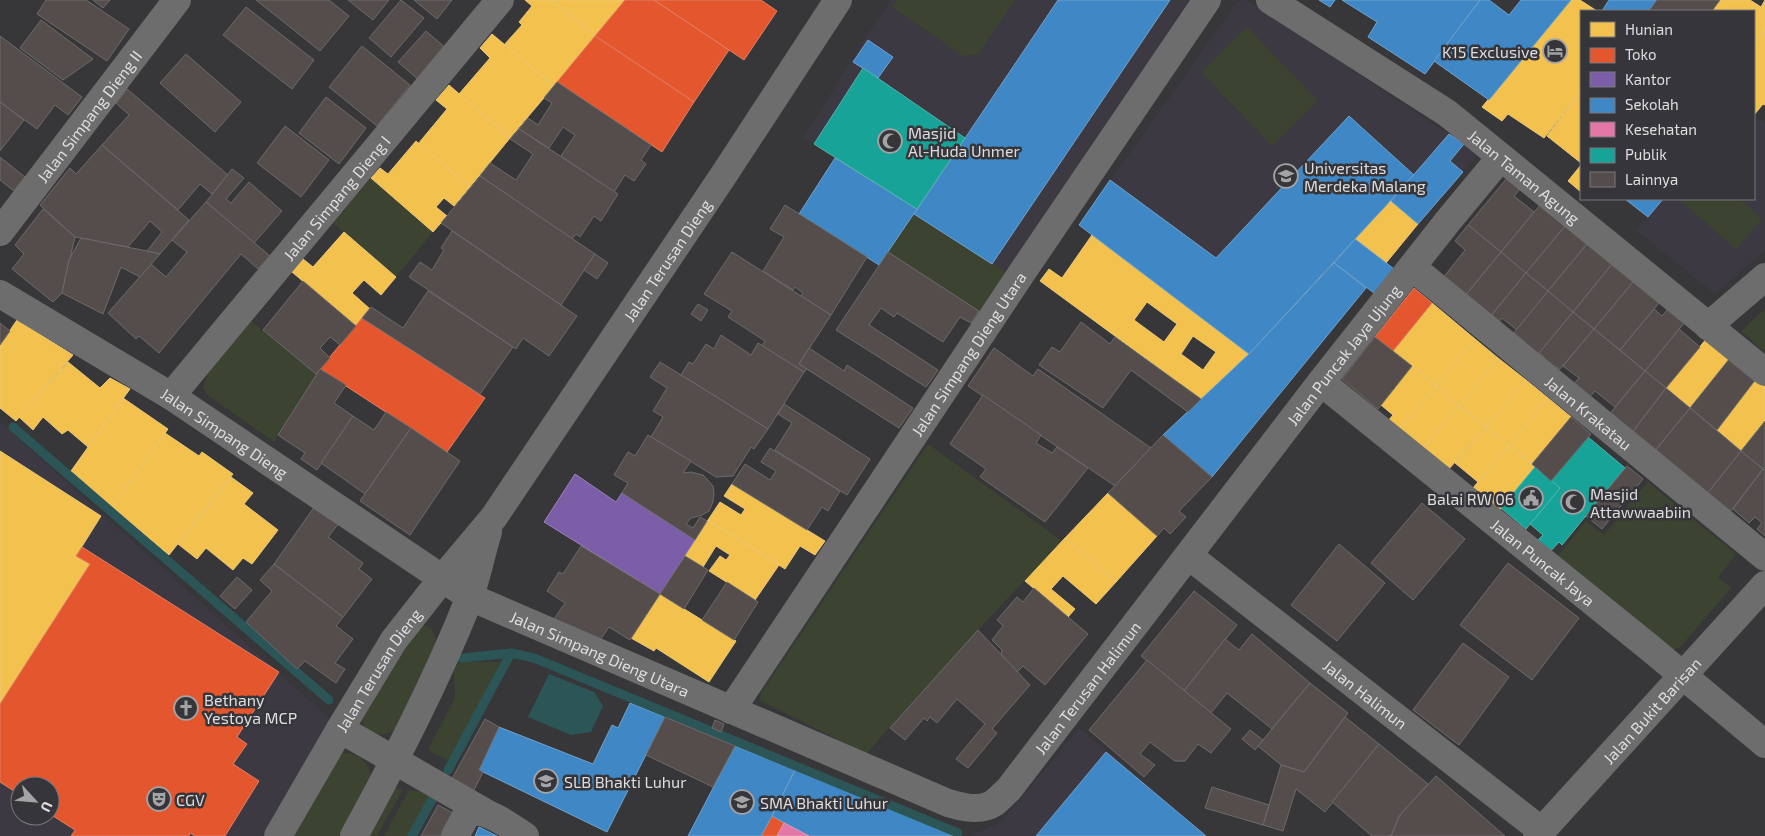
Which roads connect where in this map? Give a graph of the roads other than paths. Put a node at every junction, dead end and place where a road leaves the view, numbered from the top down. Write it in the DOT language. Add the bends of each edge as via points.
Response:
graph roads {
  1 [pos="177,0"];
  2 [pos="500,0"];
  3 [pos="838,0"];
  4 [pos="1207,0"];
  5 [pos="1270,0"];
  6 [pos="1502,157"];
  7 [pos="0,232"];
  8 [pos="1412,267"];
  9 [pos="1765,277"];
  10 [pos="0,294"];
  11 [pos="1708,326"];
  12 [pos="1765,372"];
  13 [pos="1321,382"];
  14 [pos="171,396"];
  15 [pos="494,517"];
  16 [pos="1189,556"];
  17 [pos="1765,557"];
  18 [pos="442,579"];
  19 [pos="1765,585"];
  20 [pos="470,597"];
  21 [pos="1682,675"];
  22 [pos="731,710"];
  23 [pos="340,729"];
  24 [pos="1765,744"];
  25 [pos="395,761"];
  26 [pos="978,808"];
  27 [pos="486,813"];
  28 [pos="1539,833"];
  29 [pos="278,836"];
  30 [pos="354,836"];
  31 [pos="454,836"];
  32 [pos="525,836"];
  1 -- 7 [label="street, Jalan Simpang Dieng II"];
  2 -- 14 [label="street, Jalan Simpang Dieng I"];
  3 -- 15 [label="street, Jalan Terusan Dieng"];
  4 -- 22 [label="street, Jalan Simpang Dieng Utara"];
  5 -- 6 [label="street, Jalan Taman Agung" via="1447,113"];
  6 -- 8 [label="street, Jalan Puncak Jaya Ujung"];
  6 -- 11 [label="street, Jalan Taman Agung"];
  8 -- 13 [label="street, Jalan Puncak Jaya Ujung"];
  8 -- 17 [label="street, Jalan Krakatau"];
  9 -- 11 [label="street"];
  10 -- 14 [label="street, Jalan Simpang Dieng"];
  11 -- 12 [label="street, Jalan Taman Agung"];
  13 -- 16 [label="street, Jalan Puncak Jaya Ujung"];
  13 -- 21 [label="street, Jalan Puncak Jaya"];
  14 -- 18 [label="street, Jalan Simpang Dieng"];
  15 -- 18 [label="street, Jalan Terusan Dieng"];
  15 -- 20 [label="street, Jalan Terusan Dieng"];
  16 -- 26 [label="street, Jalan Terusan Halimun" via="1009,789 993,804"];
  16 -- 28 [label="street, Jalan Halimun"];
  18 -- 20 [label="street, Jalan Simpang Dieng"];
  18 -- 23 [label="street, Jalan Terusan Dieng" via="394,640"];
  19 -- 21 [label="street, Jalan Bukit Barisan"];
  20 -- 22 [label="street, Jalan Simpang Dieng Utara"];
  20 -- 25 [label="street, Jalan Terusan Dieng"];
  21 -- 24 [label="street, Jalan Puncak Jaya"];
  21 -- 28 [label="street, Jalan Bukit Barisan"];
  22 -- 26 [label="street, Jalan Simpang Dieng Utara" via="948,803"];
  23 -- 25 [label="street"];
  23 -- 29 [label="street, Jalan Terusan Dieng"];
  25 -- 27 [label="street"];
  25 -- 30 [label="street, Jalan Terusan Dieng"];
  27 -- 31 [label="street" via="468,812"];
  27 -- 32 [label="street"];
}
